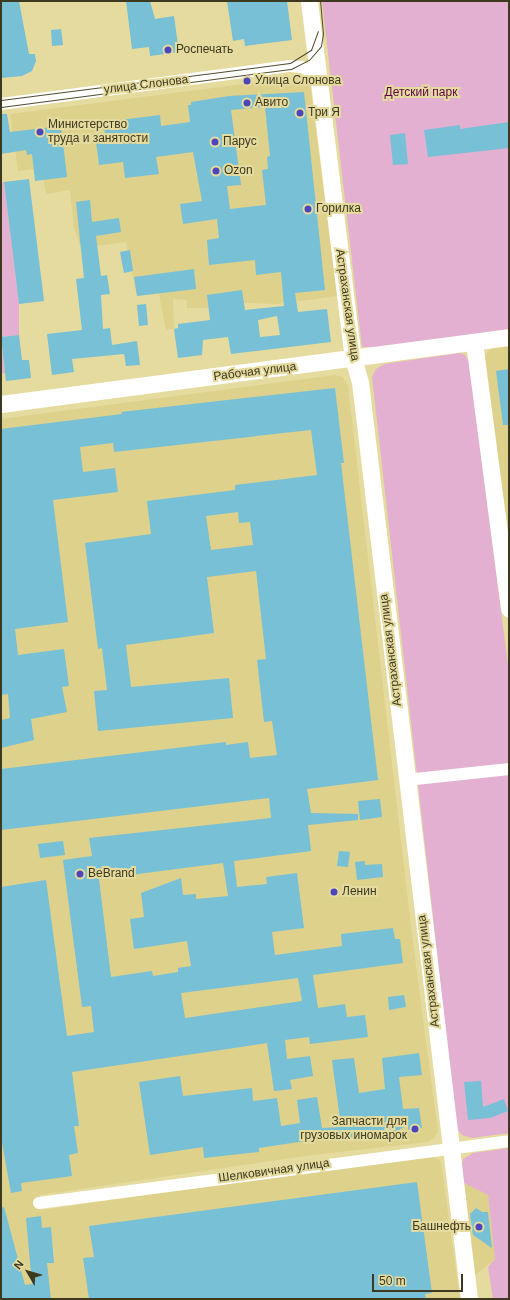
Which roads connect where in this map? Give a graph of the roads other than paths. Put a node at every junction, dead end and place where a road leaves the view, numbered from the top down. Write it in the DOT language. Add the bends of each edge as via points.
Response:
graph roads {
  1 [pos="310,1"];
  2 [pos="315,51"];
  3 [pos="291,66"];
  4 [pos="318,75"];
  5 [pos="1,104"];
  6 [pos="509,337"];
  7 [pos="474,342"];
  8 [pos="353,358"];
  9 [pos="1,404"];
  10 [pos="509,609"];
  11 [pos="509,769"];
  12 [pos="406,780"];
  13 [pos="509,1141"];
  14 [pos="450,1149"];
  15 [pos="38,1203"];
  16 [pos="469,1299"];
  1 -- 2 [label="main road, Астраханская улица"];
  2 -- 3 [label="street, улица Слонова"];
  2 -- 4 [label="main road, Астраханская улица"];
  3 -- 4 [label="street, улица Слонова" via="302,67"];
  3 -- 5 [label="street, улица Слонова"];
  4 -- 8 [label="main road, Астраханская улица"];
  6 -- 7 [label="main road, Рабочая улица"];
  7 -- 8 [label="main road, Рабочая улица"];
  7 -- 10 [label="main road"];
  8 -- 9 [label="main road, Рабочая улица"];
  8 -- 12 [label="main road, Астраханская улица" via="360,382"];
  11 -- 12 [label="street"];
  12 -- 14 [label="main road, Астраханская улица"];
  13 -- 14 [label="street, Шелковичная улица"];
  14 -- 15 [label="street, Шелковичная улица" via="426,1150"];
  14 -- 16 [label="main road, Астраханская улица"];
}
